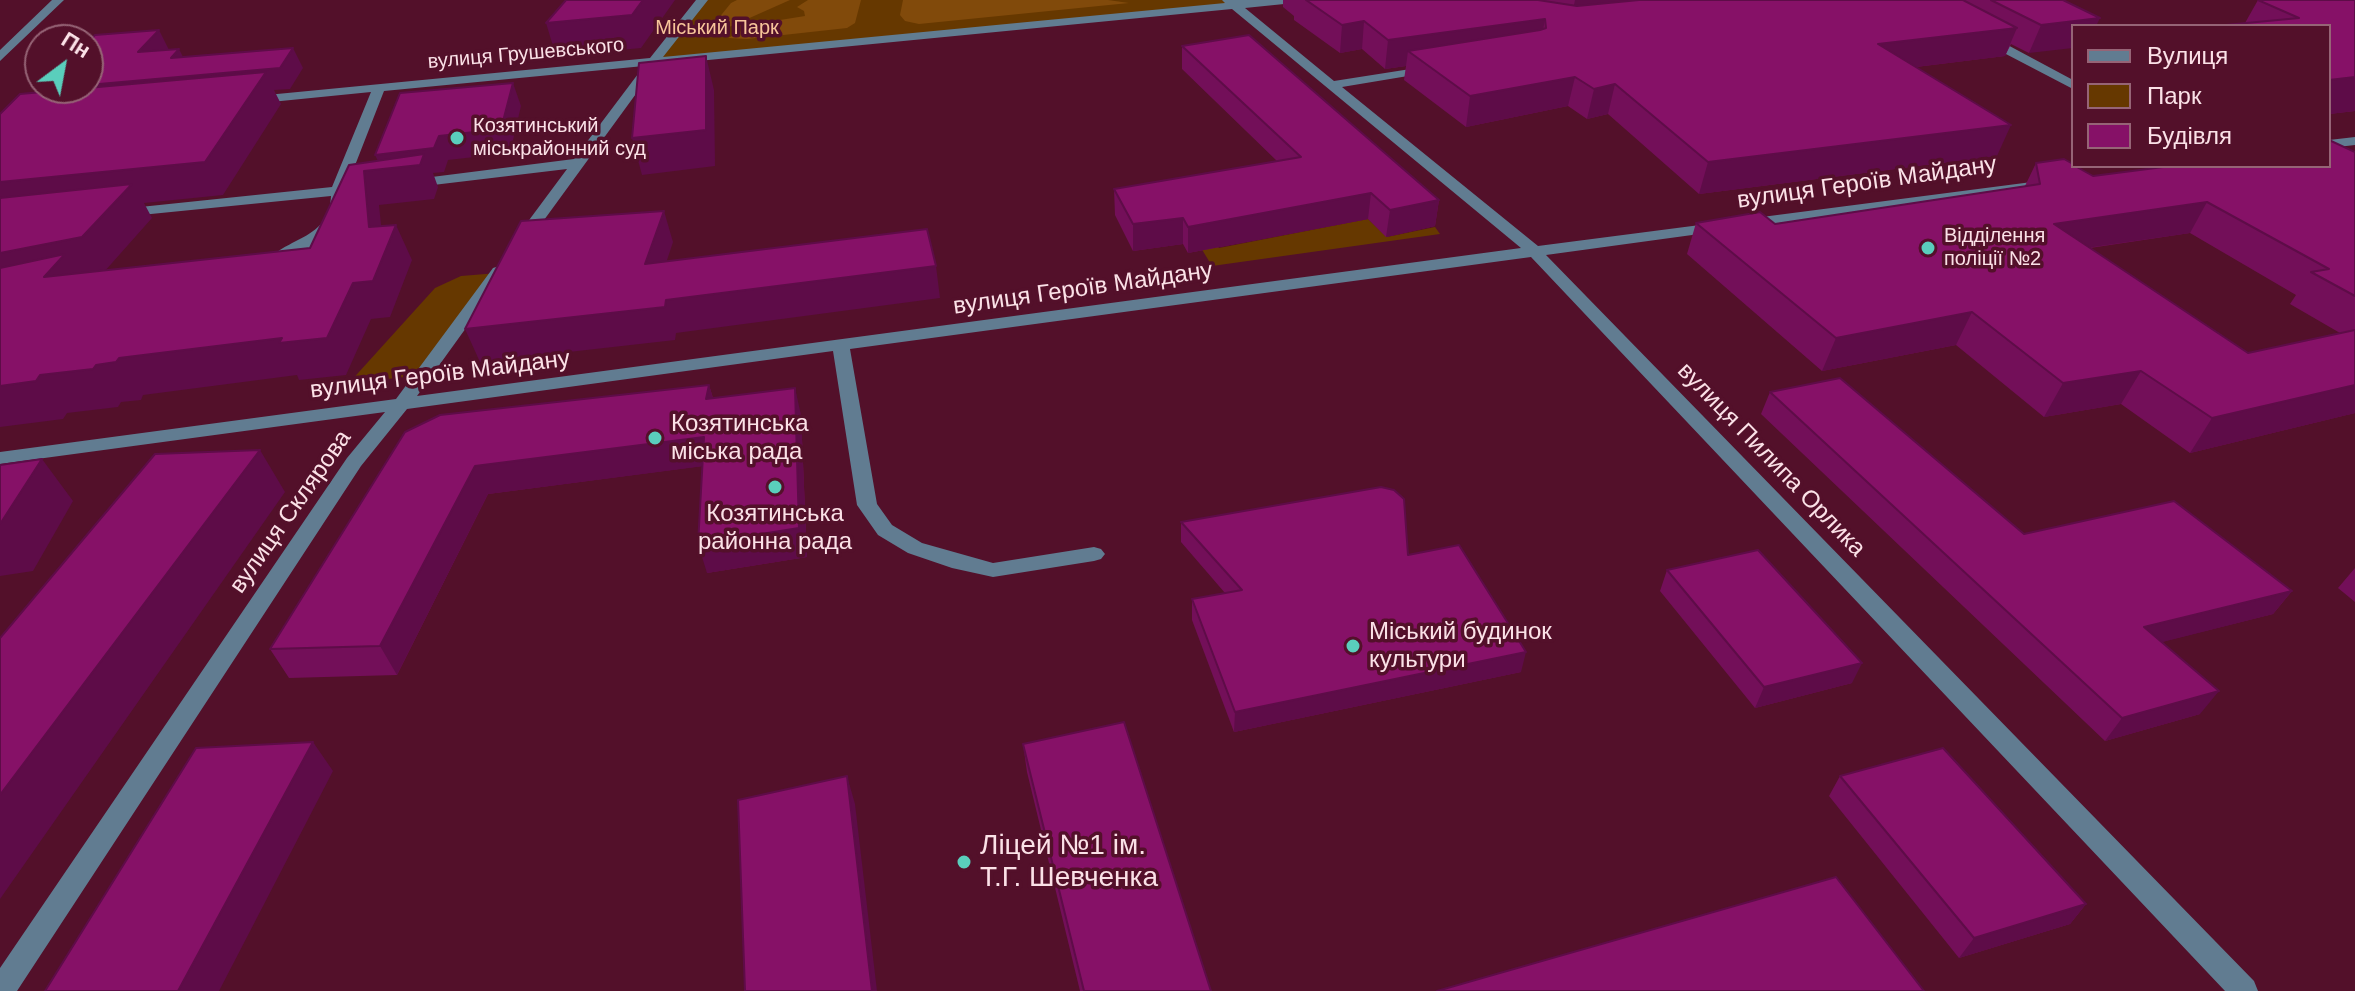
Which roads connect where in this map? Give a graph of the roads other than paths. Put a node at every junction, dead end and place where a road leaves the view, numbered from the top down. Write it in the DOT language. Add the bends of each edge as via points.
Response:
graph roads {
  1 [pos="58,0"];
  2 [pos="702,0"];
  3 [pos="1294,0"];
  4 [pos="1232,3"];
  5 [pos="1966,28"];
  6 [pos="0,57"];
  7 [pos="653,62"];
  8 [pos="1450,65"];
  9 [pos="2071,84"];
  10 [pos="1330,85"];
  11 [pos="379,88"];
  12 [pos="237,101"];
  13 [pos="2355,141"];
  14 [pos="2331,146"];
  15 [pos="2331,147"];
  16 [pos="2355,160"];
  17 [pos="578,163"];
  18 [pos="2063,181"];
  19 [pos="385,186"];
  20 [pos="342,197"];
  21 [pos="101,216"];
  22 [pos="1535,252"];
  23 [pos="261,263"];
  24 [pos="841,345"];
  25 [pos="402,406"];
  26 [pos="0,458"];
  27 [pos="1094,554"];
  28 [pos="1,991"];
  29 [pos="2244,991"];
  1 -- 6 [label="street"];
  2 -- 7 [label="street, вулиця Склярова"];
  3 -- 4 [label="street, вулиця Грушевського"];
  4 -- 7 [label="street, вулиця Грушевського"];
  4 -- 10 [label="street, вулиця Пилипа Орлика"];
  5 -- 9 [label="street"];
  7 -- 11 [label="street, вулиця Грушевського"];
  7 -- 17 [label="street, вулиця Склярова"];
  8 -- 10 [label="street"];
  10 -- 22 [label="street, вулиця Пилипа Орлика"];
  11 -- 12 [label="street, вулиця Грушевського"];
  11 -- 20 [label="street"];
  13 -- 14 [label="street"];
  15 -- 16 [label="street"];
  17 -- 19 [label="street"];
  17 -- 25 [label="street, вулиця Склярова"];
  18 -- 22 [label="street, вулиця Героїв Майдану"];
  20 -- 21 [label="street"];
  20 -- 23 [label="street" via="321,235 301,250"];
  22 -- 24 [label="street, вулиця Героїв Майдану"];
  22 -- 29 [label="street, вулиця Пилипа Орлика"];
  24 -- 25 [label="street, вулиця Героїв Майдану"];
  24 -- 27 [label="street" via="867,505 885,530 915,548 993,570"];
  25 -- 26 [label="street, вулиця Героїв Майдану"];
  25 -- 28 [label="street, вулиця Склярова" via="354,462"];
}
